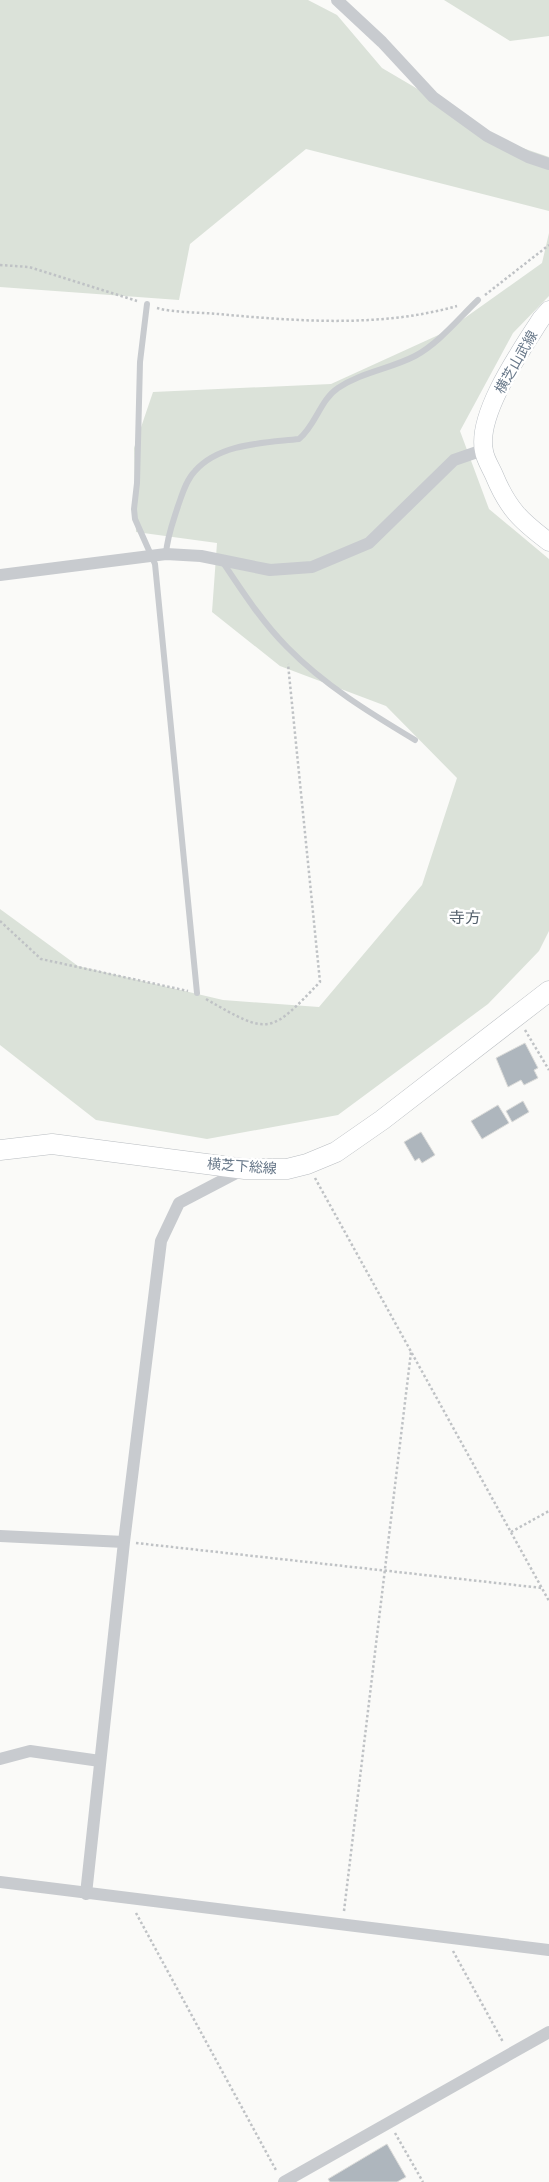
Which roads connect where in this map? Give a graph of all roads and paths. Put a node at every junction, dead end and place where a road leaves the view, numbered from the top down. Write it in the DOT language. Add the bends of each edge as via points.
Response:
graph roads {
  1 [pos="337,0"];
  2 [pos="549,164"];
  3 [pos="549,245"];
  4 [pos="0,265"];
  5 [pos="478,300"];
  6 [pos="147,304"];
  7 [pos="549,310"];
  8 [pos="483,450"];
  9 [pos="549,542"];
  10 [pos="166,554"];
  11 [pos="151,557"];
  12 [pos="222,560"];
  13 [pos="0,575"];
  14 [pos="287,647"];
  15 [pos="415,740"];
  16 [pos="0,921"];
  17 [pos="549,991"];
  18 [pos="197,993"];
  19 [pos="514,1018"];
  20 [pos="549,1070"];
  21 [pos="0,1150"];
  22 [pos="307,1164"];
  23 [pos="245,1168"];
  24 [pos="411,1352"];
  25 [pos="549,1511"];
  26 [pos="511,1532"];
  27 [pos="0,1536"];
  28 [pos="124,1542"];
  29 [pos="385,1571"];
  30 [pos="542,1588"];
  31 [pos="549,1601"];
  32 [pos="0,1759"];
  33 [pos="100,1760"];
  34 [pos="0,1882"];
  35 [pos="86,1894"];
  36 [pos="128,1900"];
  37 [pos="342,1925"];
  38 [pos="445,1938"];
  39 [pos="549,1950"];
  40 [pos="549,2032"];
  41 [pos="510,2055"];
  42 [pos="390,2123"];
  43 [pos="281,2178"];
  44 [pos="423,2182"];
  1 -- 2 [label="street" via="382,42 433,98 487,136"];
  3 -- 5 [label="path"];
  4 -- 6 [label="path" via="29,267"];
  5 -- 6 [label="path" via="419,316 332,321 162,309"];
  5 -- 10 [label="lane" via="416,355 368,372 337,389 299,438 243,446 209,459 194,472 184,490 167,541"];
  6 -- 11 [label="lane" via="140,362 138,483 134,509"];
  7 -- 8 [label="main road, 横芝山武線" via="526,342 495,397"];
  8 -- 9 [label="main road" via="514,514"];
  8 -- 12 [label="street" via="454,460 369,543 312,567 270,570"];
  10 -- 11 [label="street"];
  10 -- 12 [label="street"];
  11 -- 13 [label="street"];
  11 -- 18 [label="lane" via="155,564"];
  12 -- 14 [label="lane"];
  14 -- 15 [label="lane" via="356,703"];
  14 -- 18 [label="path" via="320,982 287,1016 276,1023 262,1025 246,1021"];
  16 -- 18 [label="path" via="41,960"];
  17 -- 19 [label="main road, 横芝下総線"];
  19 -- 20 [label="path"];
  19 -- 22 [label="main road, 横芝下総線" via="382,1120 336,1152"];
  21 -- 23 [label="main road, 横芝下総線" via="52,1144"];
  22 -- 23 [label="main road, 横芝下総線" via="287,1169"];
  22 -- 24 [label="path"];
  23 -- 28 [label="street" via="178,1203 161,1241"];
  24 -- 26 [label="path"];
  24 -- 29 [label="path"];
  25 -- 26 [label="path"];
  26 -- 30 [label="path"];
  27 -- 28 [label="street"];
  28 -- 29 [label="path"];
  28 -- 33 [label="street"];
  29 -- 30 [label="path"];
  29 -- 37 [label="path"];
  30 -- 31 [label="path"];
  32 -- 33 [label="street" via="30,1751"];
  33 -- 35 [label="street"];
  34 -- 35 [label="street"];
  35 -- 36 [label="street"];
  36 -- 37 [label="street"];
  36 -- 43 [label="path"];
  37 -- 38 [label="street"];
  38 -- 39 [label="street"];
  38 -- 41 [label="path"];
  40 -- 41 [label="street"];
  41 -- 42 [label="street"];
  42 -- 43 [label="street"];
  42 -- 44 [label="path"];
}
